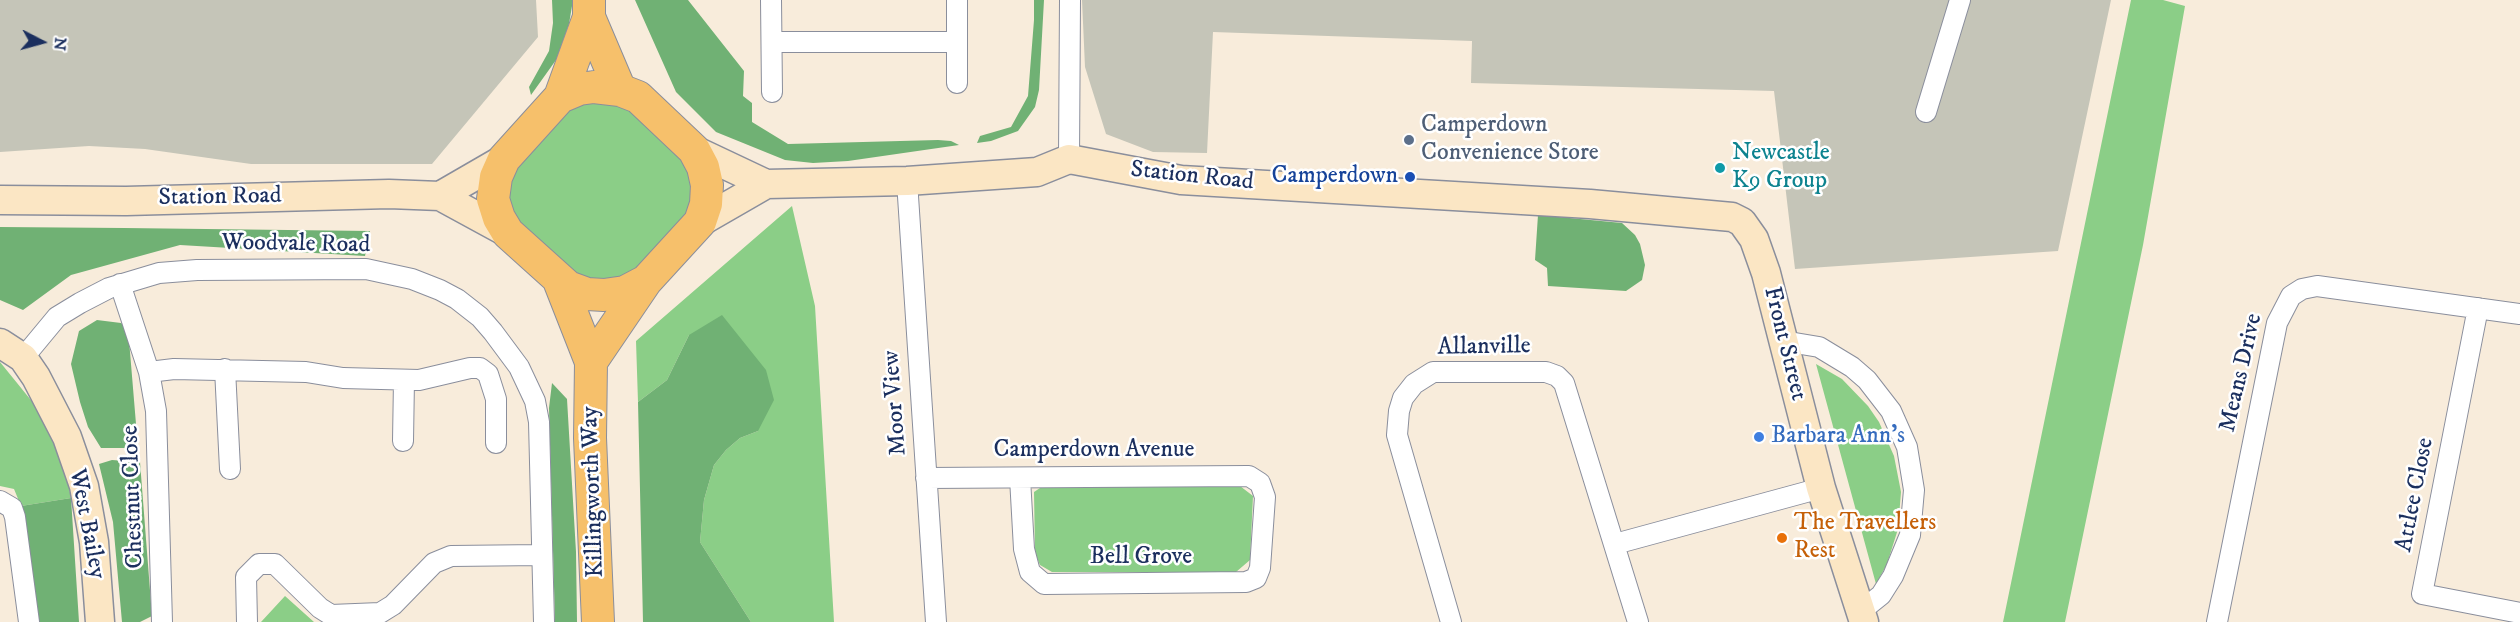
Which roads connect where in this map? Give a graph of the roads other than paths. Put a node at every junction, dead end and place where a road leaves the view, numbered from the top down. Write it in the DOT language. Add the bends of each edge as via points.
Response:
graph roads {
  1 [pos="771,0"];
  2 [pos="957,0"];
  3 [pos="1070,0"];
  4 [pos="1960,0"];
  5 [pos="589,8"];
  6 [pos="772,42"];
  7 [pos="957,42"];
  8 [pos="957,83"];
  9 [pos="620,90"];
  10 [pos="772,92"];
  11 [pos="560,97"];
  12 [pos="1926,112"];
  13 [pos="694,150"];
  14 [pos="504,159"];
  15 [pos="1069,159"];
  16 [pos="908,181"];
  17 [pos="766,184"];
  18 [pos="440,196"];
  19 [pos="0,200"];
  20 [pos="700,222"];
  21 [pos="508,233"];
  22 [pos="1754,238"];
  23 [pos="558,278"];
  24 [pos="646,281"];
  25 [pos="120,284"];
  26 [pos="2478,308"];
  27 [pos="2520,314"];
  28 [pos="1783,341"];
  29 [pos="11,350"];
  30 [pos="591,362"];
  31 [pos="225,369"];
  32 [pos="149,372"];
  33 [pos="404,380"];
  34 [pos="403,441"];
  35 [pos="496,443"];
  36 [pos="236,460"];
  37 [pos="926,478"];
  38 [pos="1020,478"];
  39 [pos="1260,483"];
  40 [pos="1821,488"];
  41 [pos="3,502"];
  42 [pos="1615,544"];
  43 [pos="541,555"];
  44 [pos="2520,613"];
  45 [pos="253,614"];
  46 [pos="1862,616"];
  47 [pos="29,622"];
  48 [pos="100,622"];
  49 [pos="162,622"];
  50 [pos="544,622"];
  51 [pos="598,622"];
  52 [pos="936,622"];
  53 [pos="1450,622"];
  54 [pos="1638,622"];
  55 [pos="2217,622"];
  1 -- 6 [label="street"];
  2 -- 7 [label="street"];
  3 -- 15 [label="street"];
  4 -- 12 [label="street"];
  5 -- 9 [label="main road"];
  5 -- 11 [label="main road"];
  6 -- 7 [label="street"];
  6 -- 10 [label="street"];
  7 -- 8 [label="street"];
  9 -- 11 [label="main road" via="594,87"];
  9 -- 13 [label="main road" via="638,97"];
  11 -- 14 [label="main road"];
  13 -- 17 [label="main road"];
  13 -- 20 [label="main road" via="707,185"];
  14 -- 18 [label="main road"];
  14 -- 21 [label="main road" via="493,199"];
  15 -- 16 [label="main road" via="1037,172"];
  15 -- 22 [label="main road, Station Road" via="1181,180 1722,214 1742,222"];
  16 -- 17 [label="main road"];
  16 -- 37 [label="street, Moor View"];
  17 -- 20 [label="main road"];
  18 -- 19 [label="main road, Station Road"];
  18 -- 21 [label="main road, Station Road"];
  20 -- 24 [label="main road"];
  21 -- 23 [label="main road"];
  22 -- 28 [label="main road, Front Street"];
  23 -- 24 [label="main road" via="568,287 604,296 625,292"];
  23 -- 30 [label="main road, Killingworth Way"];
  24 -- 30 [label="main road"];
  25 -- 29 [label="street, Woodvale Road" via="80,303"];
  25 -- 32 [label="street, Chestnut Close"];
  25 -- 43 [label="street, Woodvale Road" via="159,273 197,270 366,269 420,282 457,299 480,317 508,349 535,401 539,422"];
  26 -- 27 [label="street, Means Drive"];
  26 -- 44 [label="street, Attlee Close" via="2422,594"];
  26 -- 55 [label="street, Means Drive" via="2317,286 2291,296 2277,323"];
  28 -- 40 [label="main road, Front Street"];
  28 -- 46 [label="street" via="1819,347 1852,367 1891,411 1907,447 1914,490 1910,535 1893,576"];
  29 -- 48 [label="main road, West Bailey" via="36,376 67,436 84,486 94,543"];
  30 -- 51 [label="main road, Killingworth Way" via="590,438"];
  31 -- 32 [label="street"];
  31 -- 33 [label="street"];
  31 -- 36 [label="street"];
  32 -- 49 [label="street, Chestnut Close" via="156,411"];
  33 -- 34 [label="street"];
  33 -- 35 [label="street" via="480,368 488,374 496,399"];
  37 -- 38 [label="street, Camperdown Avenue"];
  37 -- 52 [label="street, Moor View"];
  38 -- 39 [label="street, Camperdown Avenue" via="1250,476"];
  38 -- 39 [label="street, Bell Grove" via="1024,549 1030,572 1044,584 1246,582 1256,578 1265,497"];
  40 -- 42 [label="street"];
  40 -- 46 [label="main road, Front Street"];
  41 -- 47 [label="street" via="12,508 15,517"];
  42 -- 53 [label="street, Allanville" via="1568,392 1557,376 1546,372 1433,372 1423,376 1403,398 1397,435"];
  42 -- 54 [label="street, Allanville"];
  43 -- 45 [label="street" via="451,556 434,563 380,613 331,615 275,564 259,564 246,577"];
  43 -- 50 [label="street, Woodvale Road"];
}
